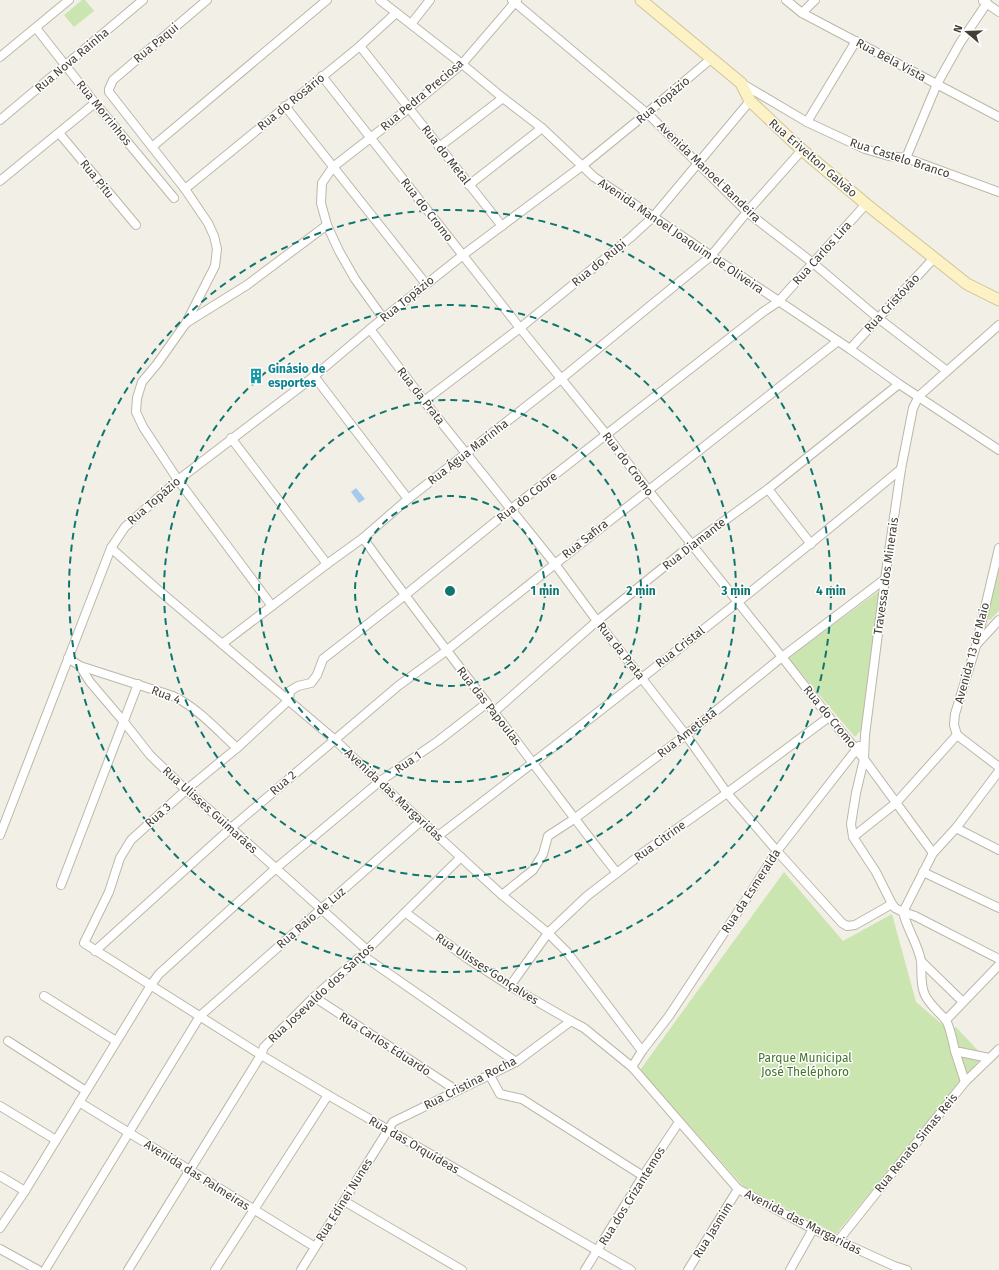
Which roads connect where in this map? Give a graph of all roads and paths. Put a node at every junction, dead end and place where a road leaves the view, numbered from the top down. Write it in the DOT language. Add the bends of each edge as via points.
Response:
graph roads {
  1 [pos="69,0"];
  2 [pos="143,0"];
  3 [pos="207,0"];
  4 [pos="327,0"];
  5 [pos="380,0"];
  6 [pos="430,0"];
  7 [pos="641,0"];
  8 [pos="786,0"];
  9 [pos="815,0"];
  10 [pos="515,1"];
  11 [pos="985,1"];
  12 [pos="802,12"];
  13 [pos="999,12"];
  14 [pos="396,13"];
  15 [pos="410,24"];
  16 [pos="36,28"];
  17 [pos="856,41"];
  18 [pos="360,46"];
  19 [pos="0,57"];
  20 [pos="712,58"];
  21 [pos="462,64"];
  22 [pos="66,65"];
  23 [pos="322,76"];
  24 [pos="741,83"];
  25 [pos="937,84"];
  26 [pos="502,98"];
  27 [pos="750,101"];
  28 [pos="95,103"];
  29 [pos="285,106"];
  30 [pos="409,108"];
  31 [pos="647,113"];
  32 [pos="999,117"];
  33 [pos="0,120"];
  34 [pos="808,122"];
  35 [pos="542,128"];
  36 [pos="59,133"];
  37 [pos="371,138"];
  38 [pos="152,147"];
  39 [pos="439,147"];
  40 [pos="802,150"];
  41 [pos="906,158"];
  42 [pos="698,163"];
  43 [pos="582,166"];
  44 [pos="333,167"];
  45 [pos="0,181"];
  46 [pos="469,184"];
  47 [pos="185,190"];
  48 [pos="999,192"];
  49 [pos="174,198"];
  50 [pos="866,204"];
  51 [pos="747,212"];
  52 [pos="653,217"];
  53 [pos="136,225"];
  54 [pos="327,225"];
  55 [pos="502,226"];
  56 [pos="463,255"];
  57 [pos="711,256"];
  58 [pos="934,258"];
  59 [pos="813,263"];
  60 [pos="426,284"];
  61 [pos="999,300"];
  62 [pos="778,302"];
  63 [pos="383,318"];
  64 [pos="878,318"];
  65 [pos="186,323"];
  66 [pos="999,325"];
  67 [pos="520,328"];
  68 [pos="370,329"];
  69 [pos="838,341"];
  70 [pos="850,349"];
  71 [pos="947,371"];
  72 [pos="314,376"];
  73 [pos="561,380"];
  74 [pos="899,384"];
  75 [pos="919,396"];
  76 [pos="424,401"];
  77 [pos="606,434"];
  78 [pos="231,438"];
  79 [pos="999,450"];
  80 [pos="467,453"];
  81 [pos="901,469"];
  82 [pos="178,480"];
  83 [pos="768,489"];
  84 [pos="648,490"];
  85 [pos="408,499"];
  86 [pos="511,509"];
  87 [pos="363,538"];
  88 [pos="811,544"];
  89 [pos="691,545"];
  90 [pos="111,548"];
  91 [pos="999,548"];
  92 [pos="327,564"];
  93 [pos="555,564"];
  94 [pos="884,579"];
  95 [pos="404,596"];
  96 [pos="738,601"];
  97 [pos="272,606"];
  98 [pos="999,620"];
  99 [pos="597,621"];
  100 [pos="222,644"];
  101 [pos="976,646"];
  102 [pos="446,651"];
  103 [pos="782,657"];
  104 [pos="68,658"];
  105 [pos="80,666"];
  106 [pos="642,677"];
  107 [pos="138,684"];
  108 [pos="289,700"];
  109 [pos="487,703"];
  110 [pos="494,712"];
  111 [pos="829,717"];
  112 [pos="124,722"];
  113 [pos="686,735"];
  114 [pos="865,735"];
  115 [pos="957,735"];
  116 [pos="334,739"];
  117 [pos="237,748"];
  118 [pos="856,750"];
  119 [pos="864,759"];
  120 [pos="533,763"];
  121 [pos="999,767"];
  122 [pos="999,771"];
  123 [pos="379,782"];
  124 [pos="186,790"];
  125 [pos="727,793"];
  126 [pos="896,803"];
  127 [pos="574,819"];
  128 [pos="421,821"];
  129 [pos="231,828"];
  130 [pos="956,828"];
  131 [pos="0,835"];
  132 [pos="438,836"];
  133 [pos="853,836"];
  134 [pos="999,850"];
  135 [pos="777,851"];
  136 [pos="933,853"];
  137 [pos="462,857"];
  138 [pos="275,869"];
  139 [pos="923,872"];
  140 [pos="617,873"];
  141 [pos="61,885"];
  142 [pos="502,895"];
  143 [pos="892,904"];
  144 [pos="999,908"];
  145 [pos="321,909"];
  146 [pos="903,912"];
  147 [pos="406,913"];
  148 [pos="548,933"];
  149 [pos="84,943"];
  150 [pos="95,951"];
  151 [pos="364,953"];
  152 [pos="999,959"];
  153 [pos="921,961"];
  154 [pos="999,965"];
  155 [pos="151,985"];
  156 [pos="510,986"];
  157 [pos="44,996"];
  158 [pos="314,997"];
  159 [pos="963,1002"];
  160 [pos="200,1016"];
  161 [pos="946,1020"];
  162 [pos="571,1021"];
  163 [pos="116,1041"];
  164 [pos="8,1042"];
  165 [pos="999,1049"];
  166 [pos="642,1051"];
  167 [pos="955,1051"];
  168 [pos="261,1055"];
  169 [pos="989,1058"];
  170 [pos="516,1062"];
  171 [pos="632,1067"];
  172 [pos="489,1074"];
  173 [pos="964,1082"];
  174 [pos="86,1090"];
  175 [pos="456,1090"];
  176 [pos="328,1095"];
  177 [pos="78,1102"];
  178 [pos="0,1106"];
  179 [pos="679,1122"];
  180 [pos="388,1129"];
  181 [pos="128,1132"];
  182 [pos="56,1140"];
  183 [pos="189,1170"];
  184 [pos="0,1176"];
  185 [pos="643,1176"];
  186 [pos="738,1189"];
  187 [pos="25,1191"];
  188 [pos="344,1202"];
  189 [pos="254,1210"];
  190 [pos="0,1228"];
  191 [pos="813,1229"];
  192 [pos="838,1241"];
  193 [pos="315,1248"];
  194 [pos="0,1249"];
  195 [pos="597,1250"];
  196 [pos="38,1270"];
  197 [pos="45,1270"];
  198 [pos="128,1270"];
  199 [pos="215,1270"];
  200 [pos="301,1270"];
  201 [pos="462,1270"];
  202 [pos="586,1270"];
  203 [pos="631,1270"];
  204 [pos="688,1270"];
  205 [pos="790,1270"];
  206 [pos="907,1270"];
  1 -- 16 [label="street"];
  2 -- 22 [label="street, Rua Nova Rainha"];
  3 -- 38 [label="street, Rua Paqui" via="113,80 108,89"];
  4 -- 38 [label="street"];
  5 -- 14 [label="street, Avenida Manoel Joaquim de Oliveira"];
  6 -- 15 [label="street"];
  7 -- 20 [label="main road, Rua Erivelton Galvão"];
  8 -- 12 [label="street, Rua Bela Vista"];
  9 -- 12 [label="street"];
  10 -- 21 [label="street, Rua Pedra Preciosa"];
  10 -- 31 [label="street, Avenida Manoel Bandeira"];
  11 -- 13 [label="street"];
  11 -- 25 [label="street"];
  12 -- 17 [label="street, Rua Bela Vista"];
  14 -- 15 [label="street, Avenida Manoel Joaquim de Oliveira"];
  14 -- 18 [label="street, Rua do Rosário"];
  15 -- 21 [label="street, Avenida Manoel Joaquim de Oliveira"];
  16 -- 19 [label="street"];
  16 -- 22 [label="street, Rua Morrinhos"];
  17 -- 25 [label="street, Rua Bela Vista"];
  17 -- 34 [label="street"];
  18 -- 23 [label="street, Rua do Rosário"];
  18 -- 30 [label="street, Rua do Metal"];
  20 -- 24 [label="main road, Rua Erivelton Galvão"];
  20 -- 31 [label="street, Rua Topázio"];
  21 -- 26 [label="street, Avenida Manoel Joaquim de Oliveira"];
  21 -- 30 [label="street, Rua Pedra Preciosa"];
  22 -- 28 [label="street, Rua Morrinhos"];
  22 -- 33 [label="street, Rua Nova Rainha"];
  23 -- 29 [label="street, Rua do Rosário"];
  23 -- 37 [label="street, Rua do Cromo"];
  24 -- 27 [label="main road, Rua Erivelton Galvão"];
  24 -- 34 [label="street, Rua Castelo Branco"];
  25 -- 32 [label="street, Rua Bela Vista"];
  25 -- 41 [label="street"];
  26 -- 35 [label="street, Avenida Manoel Joaquim de Oliveira"];
  26 -- 39 [label="street"];
  27 -- 40 [label="main road, Rua Erivelton Galvão"];
  27 -- 42 [label="street, Rua do Rubi"];
  28 -- 36 [label="street"];
  28 -- 49 [label="street, Rua Morrinhos"];
  29 -- 44 [label="street"];
  29 -- 47 [label="street, Rua do Rosário"];
  30 -- 37 [label="street, Rua Pedra Preciosa"];
  30 -- 39 [label="street, Rua do Metal"];
  31 -- 42 [label="street, Avenida Manoel Bandeira"];
  31 -- 43 [label="street, Rua Topázio"];
  34 -- 41 [label="street, Rua Castelo Branco" via="865,149"];
  35 -- 43 [label="street, Avenida Manoel Joaquim de Oliveira"];
  35 -- 46 [label="street"];
  36 -- 45 [label="street"];
  36 -- 53 [label="street, Rua Pitu"];
  37 -- 44 [label="street, Rua Pedra Preciosa"];
  37 -- 56 [label="street, Rua do Cromo"];
  38 -- 47 [label="street"];
  39 -- 46 [label="street, Rua do Metal"];
  40 -- 50 [label="main road, Rua Erivelton Galvão"];
  40 -- 51 [label="street, Rua Água Marinha"];
  41 -- 48 [label="street, Rua Castelo Branco"];
  42 -- 51 [label="street, Avenida Manoel Bandeira"];
  42 -- 52 [label="street, Rua do Rubi"];
  43 -- 52 [label="street, Avenida Manoel Joaquim de Oliveira"];
  43 -- 55 [label="street, Rua Topázio"];
  44 -- 54 [label="street, Rua Pedra Preciosa" via="322,184 321,203"];
  44 -- 60 [label="street"];
  46 -- 55 [label="street, Rua do Metal"];
  47 -- 65 [label="street" via="208,223 217,249 215,266"];
  50 -- 58 [label="main road, Rua Erivelton Galvão"];
  50 -- 59 [label="street, Rua Carlos Lira"];
  51 -- 57 [label="street, Rua Água Marinha"];
  51 -- 59 [label="street, Avenida Manoel Bandeira"];
  52 -- 57 [label="street, Avenida Manoel Joaquim de Oliveira"];
  52 -- 67 [label="street, Rua do Rubi" via="600,264"];
  54 -- 63 [label="street" via="355,279"];
  54 -- 65 [label="street" via="248,285"];
  55 -- 56 [label="street, Rua Topázio"];
  56 -- 60 [label="street, Rua Topázio"];
  56 -- 67 [label="street, Rua do Cromo"];
  57 -- 62 [label="street, Avenida Manoel Joaquim de Oliveira"];
  57 -- 73 [label="street, Rua Água Marinha"];
  58 -- 61 [label="main road, Rua Erivelton Galvão" via="967,284"];
  58 -- 64 [label="street, Rua Cristóvão"];
  59 -- 62 [label="street, Rua Carlos Lira"];
  59 -- 64 [label="street, Avenida Manoel Bandeira"];
  60 -- 63 [label="street, Rua Topázio"];
  62 -- 69 [label="street, Avenida Manoel Joaquim de Oliveira"];
  62 -- 77 [label="street, Rua do Cobre"];
  63 -- 68 [label="street, Rua Topázio"];
  64 -- 70 [label="street, Rua Cristóvão"];
  64 -- 71 [label="street, Avenida Manoel Bandeira"];
  65 -- 82 [label="street" via="142,382 136,412 142,427"];
  66 -- 71 [label="street"];
  67 -- 73 [label="street, Rua do Cromo"];
  67 -- 76 [label="street, Rua do Rubi"];
  68 -- 72 [label="street, Rua Topázio"];
  68 -- 76 [label="street, Rua da Prata"];
  69 -- 70 [label="street, Avenida Manoel Joaquim de Oliveira"];
  69 -- 84 [label="street, Rua Safira"];
  70 -- 74 [label="street, Avenida Manoel Joaquim de Oliveira"];
  71 -- 75 [label="street"];
  72 -- 78 [label="street, Rua Topázio"];
  72 -- 85 [label="street"];
  73 -- 77 [label="street, Rua do Cromo"];
  73 -- 80 [label="street, Rua Água Marinha"];
  74 -- 75 [label="street, Avenida Manoel Joaquim de Oliveira"];
  74 -- 83 [label="street, Rua Diamante"];
  75 -- 79 [label="street, Avenida Manoel Joaquim de Oliveira"];
  75 -- 81 [label="street, Travessa dos Minerais" via="913,408"];
  76 -- 80 [label="street, Rua da Prata"];
  77 -- 84 [label="street, Rua do Cromo"];
  77 -- 86 [label="street, Rua do Cobre"];
  78 -- 82 [label="street, Rua Topázio"];
  78 -- 92 [label="street"];
  80 -- 85 [label="street, Rua Água Marinha"];
  80 -- 86 [label="street, Rua da Prata"];
  81 -- 88 [label="street, Rua Cristal"];
  81 -- 94 [label="street, Travessa dos Minerais"];
  82 -- 90 [label="street, Rua Topázio" via="125,527"];
  82 -- 97 [label="street"];
  83 -- 88 [label="street"];
  83 -- 89 [label="street, Rua Diamante"];
  84 -- 89 [label="street, Rua do Cromo"];
  84 -- 93 [label="street, Rua Safira"];
  85 -- 87 [label="street, Rua Água Marinha"];
  86 -- 93 [label="street, Rua da Prata"];
  86 -- 95 [label="street, Rua do Cobre"];
  87 -- 92 [label="street, Rua Água Marinha"];
  87 -- 95 [label="street, Rua das Papoulas"];
  88 -- 96 [label="street, Rua Cristal"];
  89 -- 96 [label="street, Rua do Cromo"];
  89 -- 99 [label="street, Rua Diamante"];
  90 -- 100 [label="street, Avenida das Margaridas"];
  90 -- 104 [label="street, Rua Topázio"];
  91 -- 101 [label="street, Avenida 13 de Maio"];
  92 -- 97 [label="street, Rua Água Marinha"];
  93 -- 99 [label="street, Rua da Prata"];
  93 -- 102 [label="street, Rua Safira"];
  94 -- 103 [label="street, Rua Ametista"];
  94 -- 114 [label="street, Travessa dos Minerais"];
  95 -- 102 [label="street, Rua das Papoulas"];
  95 -- 108 [label="street, Rua do Cobre" via="323,659 311,683 290,691"];
  96 -- 103 [label="street, Rua do Cromo"];
  96 -- 106 [label="street, Rua Cristal"];
  97 -- 100 [label="street, Rua Água Marinha"];
  98 -- 101 [label="street"];
  99 -- 106 [label="street, Rua da Prata"];
  99 -- 110 [label="street, Rua Diamante"];
  100 -- 108 [label="street, Avenida das Margaridas"];
  101 -- 115 [label="street, Avenida 13 de Maio" via="955,714"];
  102 -- 109 [label="street, Rua das Papoulas"];
  102 -- 116 [label="street, Rua Safira" via="398,686"];
  103 -- 111 [label="street, Rua do Cromo"];
  103 -- 113 [label="street, Rua Ametista"];
  104 -- 105 [label="street, Rua Ulisses Guimarães"];
  104 -- 131 [label="street, Rua Topázio"];
  105 -- 107 [label="street, Rua 4"];
  105 -- 112 [label="street, Rua Ulisses Guimarães" via="90,682"];
  106 -- 113 [label="street, Rua da Prata"];
  106 -- 120 [label="street, Rua Cristal"];
  107 -- 112 [label="street"];
  107 -- 117 [label="street, Rua 4" via="183,701"];
  108 -- 116 [label="street, Avenida das Margaridas"];
  108 -- 117 [label="street, Rua 3"];
  109 -- 110 [label="street, Rua das Papoulas"];
  109 -- 123 [label="street, Rua 1" via="438,742"];
  110 -- 120 [label="street, Rua das Papoulas"];
  111 -- 118 [label="street, Rua do Cromo"];
  111 -- 125 [label="street, Rua Citrine"];
  112 -- 124 [label="street, Rua Ulisses Guimarães" via="150,755"];
  112 -- 141 [label="street"];
  113 -- 125 [label="street, Rua da Prata"];
  113 -- 127 [label="street, Rua Ametista"];
  114 -- 118 [label="street, Rua da Esmeralda"];
  114 -- 119 [label="street, Travessa dos Minerais"];
  115 -- 121 [label="street"];
  115 -- 126 [label="street"];
  116 -- 123 [label="street, Avenida das Margaridas"];
  116 -- 129 [label="street, Rua 2"];
  117 -- 124 [label="street, Rua 3"];
  118 -- 119 [label="street, Rua do Cromo"];
  118 -- 135 [label="street, Rua da Esmeralda"];
  119 -- 126 [label="street, Rua do Cromo"];
  119 -- 133 [label="street, Travessa dos Minerais" via="851,824"];
  120 -- 127 [label="street, Rua das Papoulas"];
  120 -- 132 [label="street, Rua Cristal"];
  122 -- 130 [label="street"];
  123 -- 128 [label="street, Avenida das Margaridas"];
  123 -- 138 [label="street, Rua 1"];
  124 -- 129 [label="street, Rua Ulisses Guimarães"];
  124 -- 149 [label="street, Rua 3" via="131,840 124,850 109,892"];
  125 -- 135 [label="street, Rua da Prata"];
  125 -- 140 [label="street, Rua Citrine"];
  126 -- 133 [label="street"];
  126 -- 136 [label="street, Rua do Cromo"];
  127 -- 140 [label="street, Rua das Papoulas"];
  127 -- 142 [label="street, Rua Ametista" via="548,836 543,854 532,870"];
  128 -- 132 [label="street, Avenida das Margaridas"];
  128 -- 145 [label="street, Rua Raio de Luz"];
  129 -- 138 [label="street, Rua Ulisses Guimarães"];
  129 -- 150 [label="street, Rua 2"];
  130 -- 134 [label="street"];
  130 -- 136 [label="street"];
  132 -- 137 [label="street, Avenida das Margaridas"];
  133 -- 143 [label="street" via="876,872"];
  135 -- 143 [label="street, Rua da Prata" via="847,926 855,925"];
  135 -- 166 [label="street, Rua da Esmeralda" via="673,1010"];
  136 -- 139 [label="street"];
  137 -- 142 [label="street, Avenida das Margaridas"];
  137 -- 147 [label="street, Rua Josevaldo dos Santos"];
  138 -- 145 [label="street, Rua Ulisses Guimarães"];
  138 -- 155 [label="street, Rua 1" via="159,974"];
  139 -- 144 [label="street"];
  139 -- 146 [label="street"];
  140 -- 148 [label="street, Rua Citrine" via="587,896"];
  142 -- 148 [label="street, Avenida das Margaridas"];
  143 -- 146 [label="street"];
  145 -- 151 [label="street, Rua Ulisses Guimarães"];
  145 -- 160 [label="street, Rua Raio de Luz"];
  146 -- 152 [label="street"];
  146 -- 153 [label="street"];
  147 -- 151 [label="street, Rua Josevaldo dos Santos"];
  147 -- 156 [label="street, Rua Ulisses Gonçalves"];
  148 -- 156 [label="street, Rua Citrine"];
  148 -- 166 [label="street, Avenida das Margaridas" via="567,952"];
  149 -- 150 [label="street, Rua das Orquídeas"];
  150 -- 155 [label="street, Rua das Orquídeas"];
  151 -- 158 [label="street, Rua Josevaldo dos Santos"];
  151 -- 170 [label="street, Rua Ulisses Guimarães"];
  153 -- 159 [label="street"];
  153 -- 161 [label="street" via="924,994"];
  154 -- 159 [label="street"];
  155 -- 160 [label="street, Rua das Orquídeas"];
  155 -- 163 [label="street, Rua 1"];
  156 -- 162 [label="street, Rua Ulisses Gonçalves"];
  157 -- 163 [label="street"];
  158 -- 168 [label="street, Rua Josevaldo dos Santos" via="264,1047"];
  158 -- 175 [label="street, Rua Carlos Eduardo"];
  159 -- 161 [label="street"];
  160 -- 168 [label="street, Rua das Orquídeas"];
  160 -- 181 [label="street, Rua Raio de Luz"];
  161 -- 167 [label="street"];
  162 -- 170 [label="street, Rua Cristina Rocha"];
  162 -- 171 [label="street, Avenida das Margaridas" via="584,1028"];
  163 -- 174 [label="street, Rua 1"];
  164 -- 174 [label="street"];
  165 -- 169 [label="street, Rua Renato Simas Reis"];
  166 -- 171 [label="street"];
  167 -- 169 [label="street"];
  167 -- 173 [label="street"];
  168 -- 176 [label="street, Rua das Orquídeas"];
  168 -- 183 [label="street, Rua Josevaldo dos Santos"];
  169 -- 173 [label="street, Rua Renato Simas Reis"];
  170 -- 172 [label="street, Rua Cristina Rocha"];
  171 -- 179 [label="street, Avenida das Margaridas"];
  172 -- 175 [label="street, Rua Cristina Rocha"];
  172 -- 185 [label="street" via="500,1094 522,1099"];
  173 -- 192 [label="street, Rua Renato Simas Reis"];
  174 -- 177 [label="street, Rua 1"];
  175 -- 180 [label="street, Rua Cristina Rocha" via="393,1122"];
  176 -- 180 [label="street, Rua das Orquídeas"];
  176 -- 189 [label="street"];
  177 -- 181 [label="street, Avenida das Palmeiras"];
  177 -- 182 [label="street, Rua 1"];
  178 -- 182 [label="street"];
  179 -- 185 [label="street, Rua dos Crizantemos"];
  179 -- 186 [label="street, Avenida das Margaridas"];
  180 -- 188 [label="street, Rua Edinei Nunes"];
  180 -- 195 [label="street, Rua das Orquídeas"];
  181 -- 183 [label="street, Avenida das Palmeiras"];
  181 -- 197 [label="street, Rua Raio de Luz"];
  182 -- 187 [label="street, Rua 1"];
  183 -- 189 [label="street, Avenida das Palmeiras"];
  183 -- 198 [label="street, Rua Josevaldo dos Santos"];
  184 -- 187 [label="street"];
  185 -- 195 [label="street, Rua dos Crizantemos"];
  186 -- 191 [label="street, Avenida das Margaridas"];
  186 -- 204 [label="street, Rua Jasmim"];
  187 -- 190 [label="street, Rua 1"];
  188 -- 193 [label="street, Rua Edinei Nunes"];
  188 -- 201 [label="street"];
  189 -- 193 [label="street, Avenida das Palmeiras"];
  189 -- 199 [label="street"];
  191 -- 192 [label="street, Avenida das Margaridas"];
  191 -- 205 [label="street"];
  192 -- 206 [label="street, Avenida das Margaridas"];
  193 -- 200 [label="street, Rua Edinei Nunes"];
  194 -- 196 [label="street"];
  195 -- 202 [label="street, Rua dos Crizantemos"];
  195 -- 203 [label="street, Rua das Orquídeas"];
}
